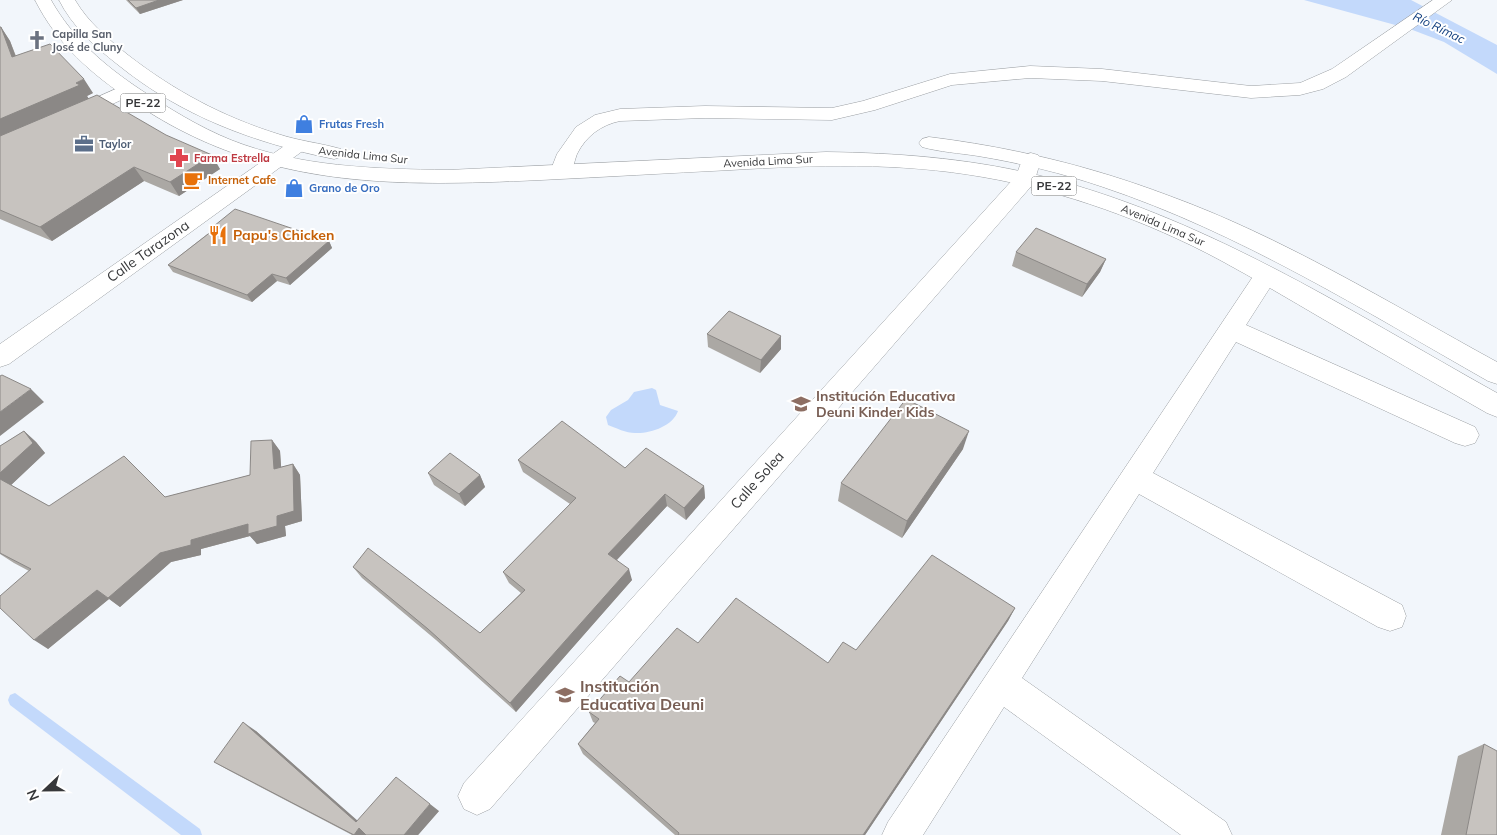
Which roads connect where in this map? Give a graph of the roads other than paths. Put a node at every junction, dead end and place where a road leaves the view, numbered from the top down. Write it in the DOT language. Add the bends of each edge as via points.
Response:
graph roads {
  1 [pos="43,0"];
  2 [pos="67,0"];
  3 [pos="1444,0"];
  4 [pos="127,90"];
  5 [pos="54,124"];
  6 [pos="297,146"];
  7 [pos="275,161"];
  8 [pos="564,163"];
  9 [pos="1028,169"];
  10 [pos="1266,275"];
  11 [pos="1231,329"];
  12 [pos="0,357"];
  13 [pos="1497,374"];
  14 [pos="1497,406"];
  15 [pos="1464,435"];
  16 [pos="1134,477"];
  17 [pos="1390,616"];
  18 [pos="1000,683"];
  19 [pos="476,796"];
  20 [pos="901,835"];
  21 [pos="1213,835"];
  1 -- 4 [label="main road, Avenida Lima Sur / PE-22" via="58,29 69,41"];
  2 -- 6 [label="main road, Avenida Lima Sur / PE-22" via="93,34 174,97 239,128"];
  3 -- 8 [label="main road" via="1340,73 1316,85 1268,92 1066,73 976,76 950,80 832,114 705,112 611,116 594,122 583,131"];
  4 -- 5 [label="main road"];
  4 -- 7 [label="main road, Avenida Lima Sur / PE-22" via="172,122 249,155"];
  6 -- 7 [label="main road, Calle Tarazona"];
  6 -- 8 [label="main road, Avenida Lima Sur / PE-22" via="351,156 410,160"];
  7 -- 8 [label="main road, Avenida Lima Sur / PE-22" via="321,170 389,177 462,177"];
  7 -- 12 [label="main road, Calle Tarazona"];
  8 -- 9 [label="main road, Avenida Lima Sur / PE-22" via="871,158"];
  8 -- 9 [label="main road, Avenida Lima Sur / PE-22" via="826,140 906,141 976,148"];
  9 -- 10 [label="main road, Avenida Lima Sur / PE-22" via="1218,249"];
  9 -- 13 [label="main road, Avenida Lima Sur / PE-22" via="1111,182 1203,218 1294,262"];
  9 -- 19 [label="main road, Calle Solea"];
  10 -- 11 [label="main road"];
  10 -- 14 [label="main road, Avenida Lima Sur / PE-22"];
  11 -- 15 [label="main road"];
  11 -- 16 [label="main road"];
  16 -- 17 [label="main road"];
  16 -- 18 [label="main road"];
  18 -- 20 [label="main road"];
  18 -- 21 [label="main road"];
}
